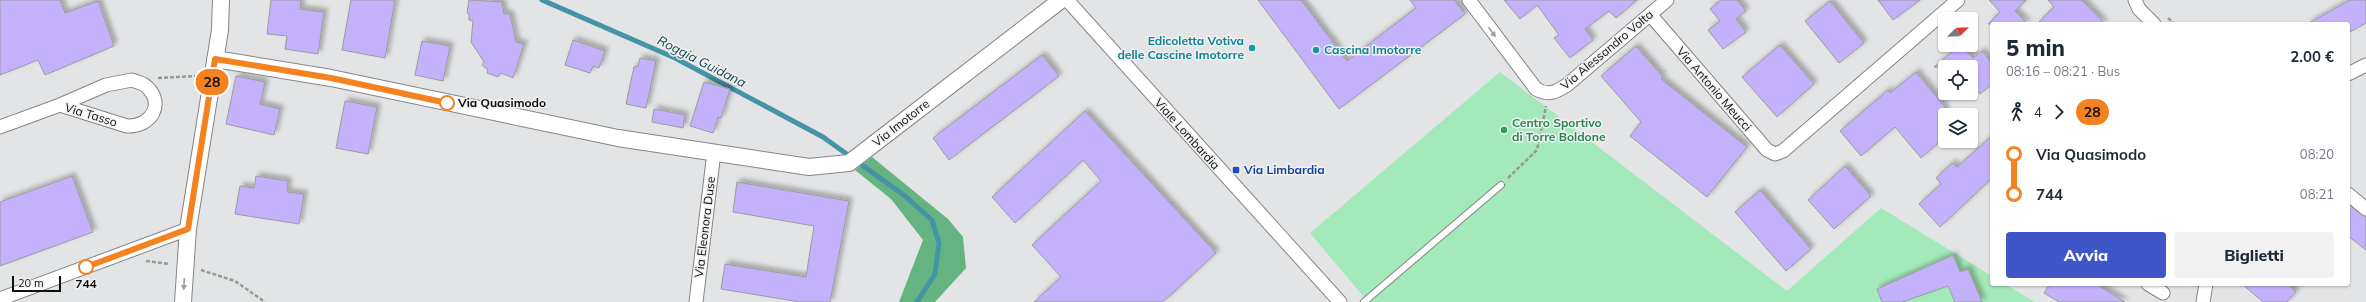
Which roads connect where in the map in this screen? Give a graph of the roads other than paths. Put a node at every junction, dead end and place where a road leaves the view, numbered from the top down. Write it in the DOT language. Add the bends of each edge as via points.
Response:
graph roads {
  1 [pos="221,0"];
  2 [pos="1061,0"];
  3 [pos="1067,0"];
  4 [pos="1469,0"];
  5 [pos="1667,0"];
  6 [pos="1958,0"];
  7 [pos="2135,0"];
  8 [pos="1652,13"];
  9 [pos="2152,22"];
  10 [pos="2366,65"];
  11 [pos="214,67"];
  12 [pos="2350,73"];
  13 [pos="60,105"];
  14 [pos="0,128"];
  15 [pos="714,152"];
  16 [pos="1500,185"];
  17 [pos="2350,196"];
  18 [pos="2366,209"];
  19 [pos="188,229"];
  20 [pos="2151,286"];
  21 [pos="2206,286"];
  22 [pos="2163,293"];
  23 [pos="0,299"];
  24 [pos="183,302"];
  25 [pos="696,302"];
  26 [pos="1340,302"];
  27 [pos="1364,302"];
  28 [pos="2204,302"];
  1 -- 11 [label="street"];
  2 -- 15 [label="street, Via Imotorre" via="849,163 809,166"];
  3 -- 26 [label="street, Viale Lombardia"];
  4 -- 8 [label="street, Via Alessandro Volta, one-way" via="1536,89 1545,94 1568,86"];
  5 -- 8 [label="street, Via Alessandro Volta"];
  6 -- 8 [label="street, Via Antonio Meucci" via="1783,151 1775,154 1767,150 1654,19"];
  7 -- 9 [label="street" via="2139,9"];
  10 -- 12 [label="street"];
  11 -- 15 [label="street" via="331,78 618,138"];
  11 -- 19 [label="street"];
  13 -- 13 [label="street, Via Tasso" via="106,85 132,80 146,85 154,95 154,109 149,120 137,127"];
  13 -- 14 [label="street"];
  15 -- 25 [label="street, Via Eleonora Duse"];
  16 -- 27 [label="lane"];
  17 -- 18 [label="street"];
  19 -- 23 [label="street"];
  19 -- 24 [label="street, one-way"];
  20 -- 22 [label="street"];
  21 -- 28 [label="street"];
}
